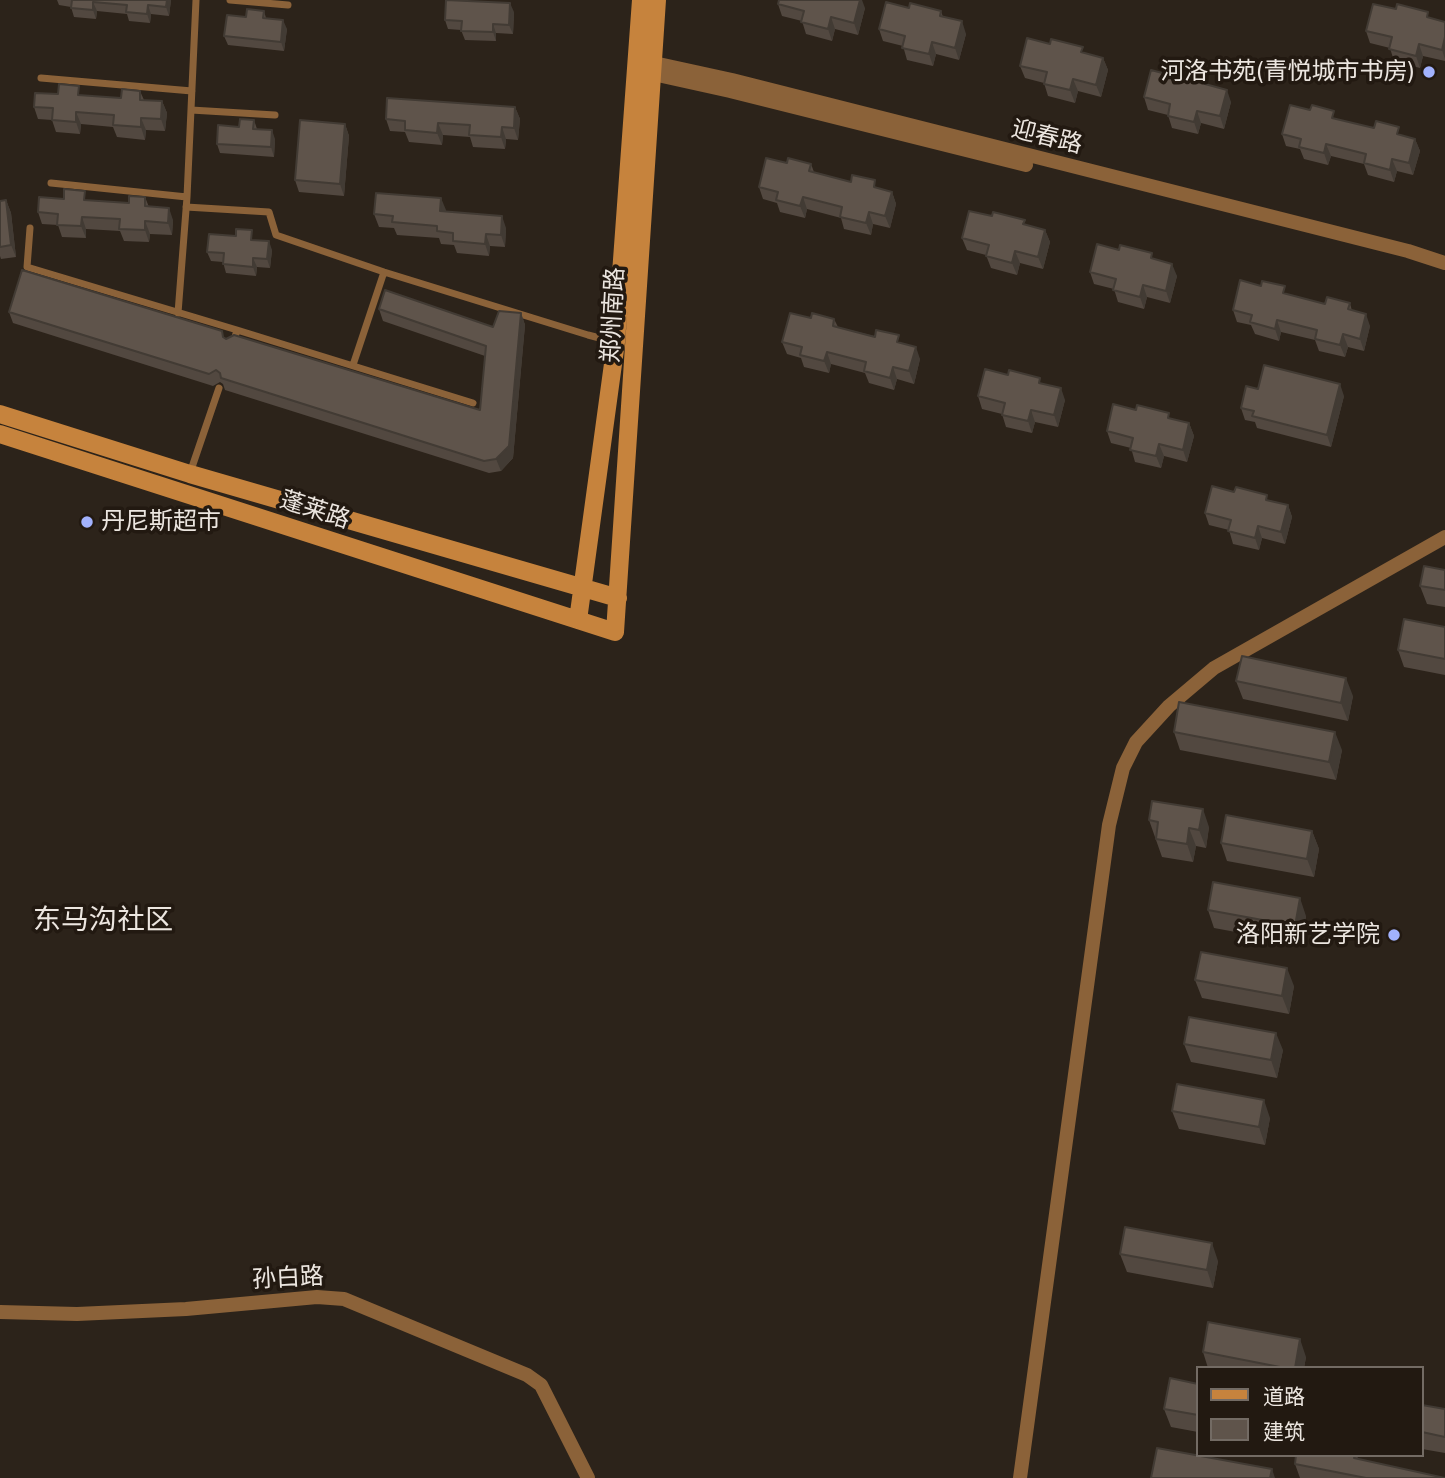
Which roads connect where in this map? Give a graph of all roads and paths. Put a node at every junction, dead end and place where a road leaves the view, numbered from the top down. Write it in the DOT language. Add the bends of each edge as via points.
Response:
graph roads {
  1 [pos="196,0"];
  2 [pos="230,0"];
  3 [pos="641,0"];
  4 [pos="657,0"];
  5 [pos="288,5"];
  6 [pos="644,66"];
  7 [pos="41,78"];
  8 [pos="192,91"];
  9 [pos="191,110"];
  10 [pos="275,115"];
  11 [pos="51,183"];
  12 [pos="187,197"];
  13 [pos="186,207"];
  14 [pos="30,228"];
  15 [pos="1445,266"];
  16 [pos="384,272"];
  17 [pos="178,313"];
  18 [pos="236,330"];
  19 [pos="616,342"];
  20 [pos="232,345"];
  21 [pos="353,365"];
  22 [pos="219,388"];
  23 [pos="473,403"];
  24 [pos="0,414"];
  25 [pos="0,434"];
  26 [pos="190,474"];
  27 [pos="1445,537"];
  28 [pos="582,588"];
  29 [pos="618,598"];
  30 [pos="578,620"];
  31 [pos="615,632"];
  32 [pos="0,1312"];
  33 [pos="588,1478"];
  34 [pos="1020,1478"];
  1 -- 8 [label="lane"];
  2 -- 5 [label="lane"];
  3 -- 6 [label="main road, 郑州南路"];
  4 -- 6 [label="main road, 郑州南路"];
  6 -- 15 [label="street, 迎春路"];
  6 -- 19 [label="main road, 郑州南路"];
  6 -- 29 [label="main road, 郑州南路"];
  7 -- 8 [label="lane"];
  8 -- 9 [label="lane"];
  9 -- 10 [label="lane"];
  9 -- 12 [label="lane"];
  11 -- 12 [label="lane"];
  12 -- 13 [label="lane"];
  13 -- 16 [label="lane" via="269,212 276,235"];
  13 -- 17 [label="lane"];
  14 -- 17 [label="lane" via="27,267"];
  16 -- 19 [label="lane"];
  16 -- 21 [label="lane"];
  17 -- 18 [label="lane"];
  18 -- 20 [label="lane"];
  18 -- 21 [label="lane"];
  19 -- 28 [label="main road, 郑州南路"];
  21 -- 23 [label="lane"];
  22 -- 26 [label="lane"];
  24 -- 26 [label="main road, 蓬莱路"];
  25 -- 30 [label="main road, 蓬莱路"];
  26 -- 28 [label="main road, 蓬莱路"];
  27 -- 34 [label="street" via="1214,668 1136,742 1123,768 1109,825"];
  28 -- 29 [label="main road, 蓬莱路"];
  28 -- 30 [label="main road, 郑州南路"];
  29 -- 31 [label="main road, 郑州南路"];
  30 -- 31 [label="main road, 蓬莱路"];
  32 -- 33 [label="street, 孙白路" via="77,1314 317,1297 344,1299 527,1375 541,1385"];
}
